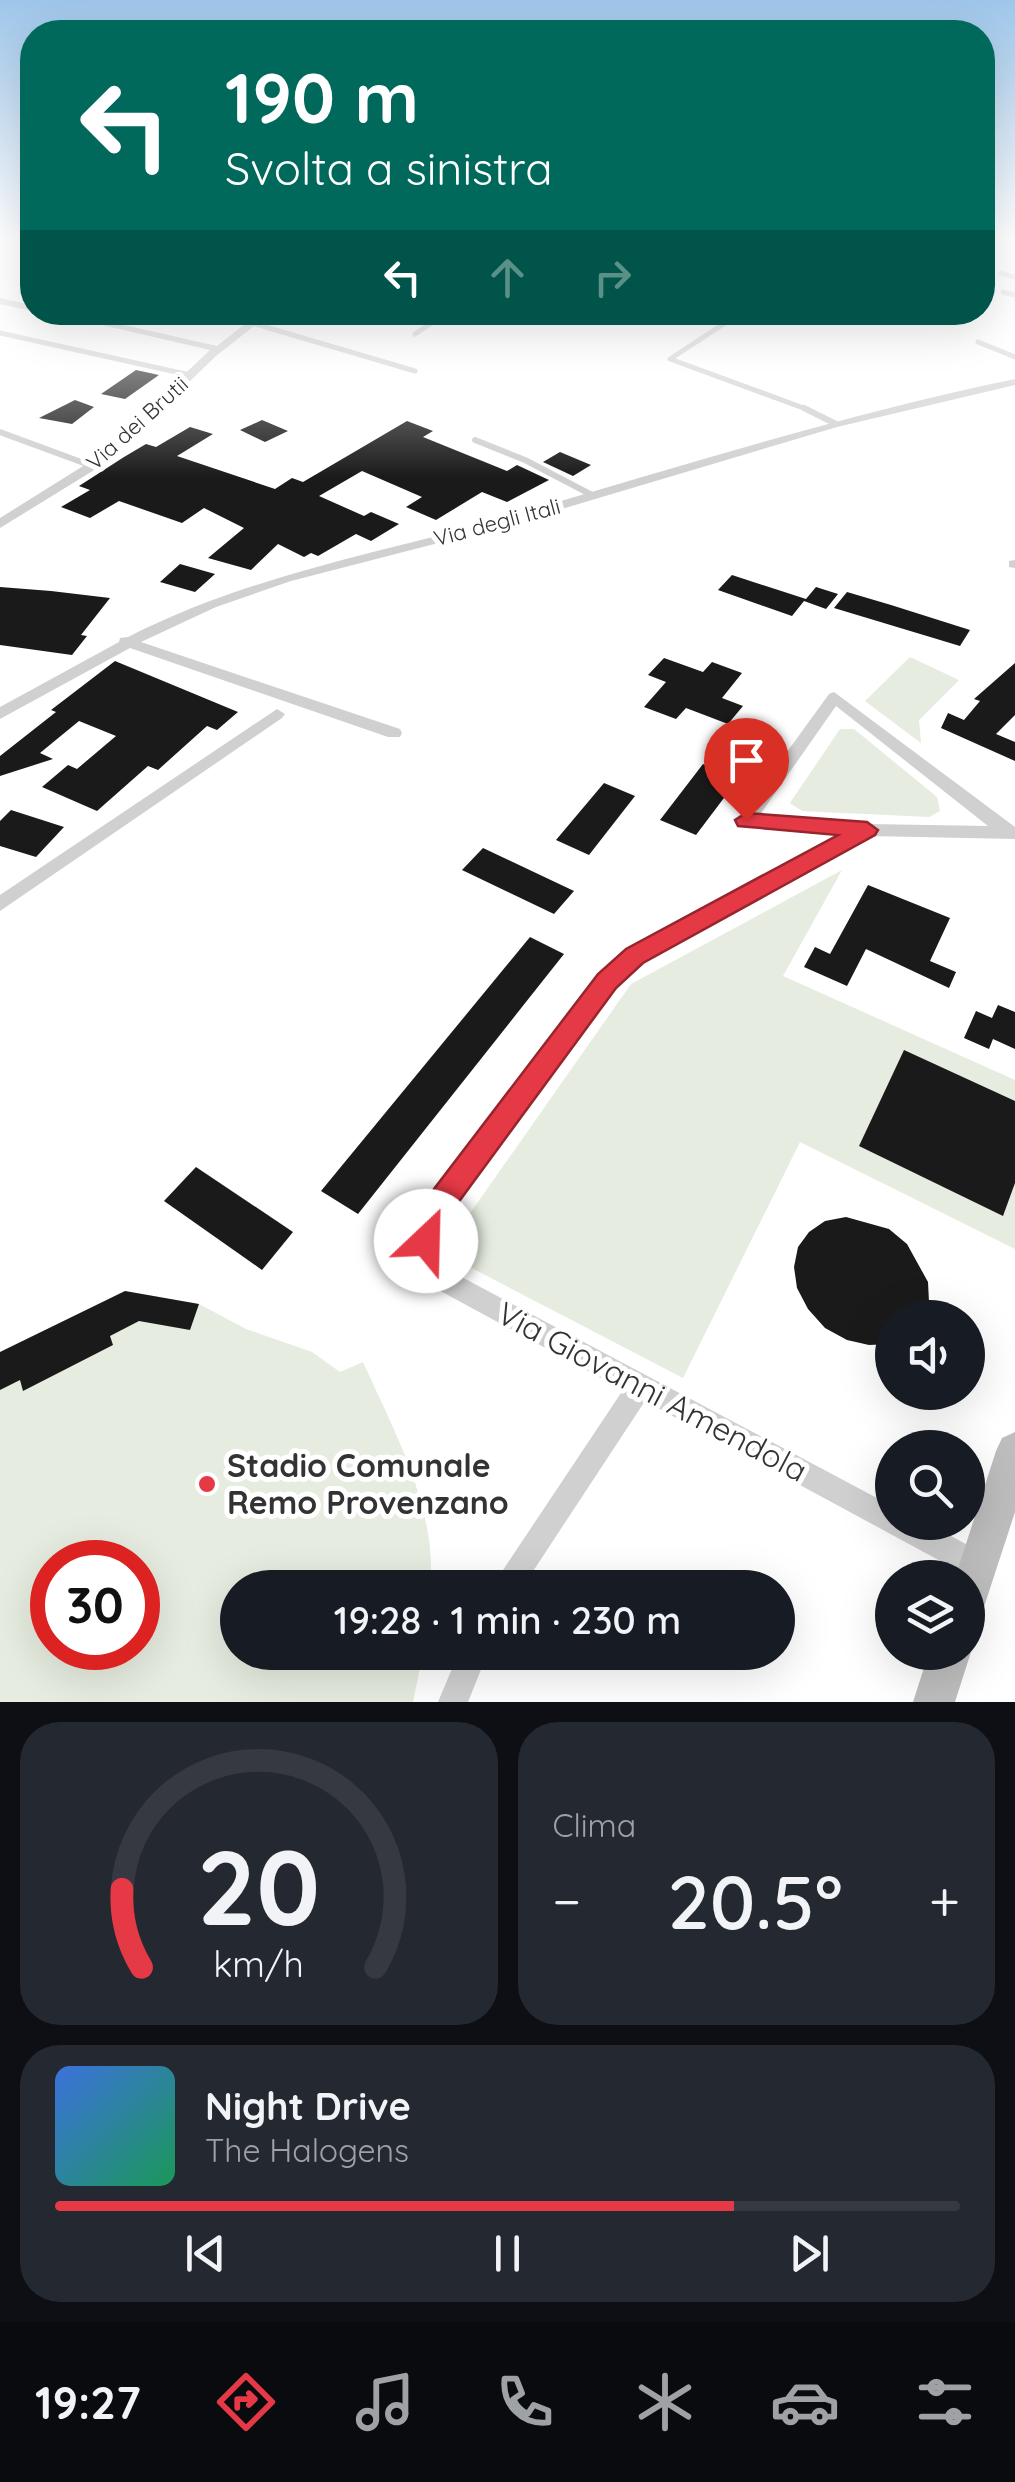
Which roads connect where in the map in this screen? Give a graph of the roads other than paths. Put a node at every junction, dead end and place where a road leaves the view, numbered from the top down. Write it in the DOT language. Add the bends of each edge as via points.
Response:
graph roads {
  1 [pos="110,325"];
  2 [pos="249,325"];
  3 [pos="259,325"];
  4 [pos="428,325"];
  5 [pos="722,325"];
  6 [pos="0,333"];
  7 [pos="415,334"];
  8 [pos="978,342"];
  9 [pos="218,349"];
  10 [pos="1015,358"];
  11 [pos="415,370"];
  12 [pos="190,375"];
  13 [pos="1015,382"];
  14 [pos="836,424"];
  15 [pos="0,432"];
  16 [pos="475,440"];
  17 [pos="92,466"];
  18 [pos="592,495"];
  19 [pos="0,524"];
  20 [pos="125,642"];
  21 [pos="0,714"];
  22 [pos="277,714"];
  23 [pos="394,734"];
  24 [pos="867,830"];
  25 [pos="1012,833"];
  26 [pos="2,899"];
  27 [pos="640,1385"];
  28 [pos="1015,1451"];
  29 [pos="875,1510"];
  30 [pos="919,1540"];
  31 [pos="945,1560"];
  32 [pos="980,1560"];
  33 [pos="517,1570"];
  34 [pos="466,1670"];
  35 [pos="944,1670"];
  36 [pos="453,1702"];
  37 [pos="934,1702"];
  1 -- 9 [label="street"];
  2 -- 9 [label="street, Via dei Brutii"];
  3 -- 11 [label="lane"];
  4 -- 7 [label="lane"];
  5 -- 14 [label="lane" via="670,359"];
  6 -- 12 [label="lane"];
  8 -- 10 [label="lane"];
  9 -- 12 [label="street, Via dei Brutii"];
  12 -- 17 [label="street, Via dei Brutii"];
  13 -- 14 [label="street, Via degli Itali"];
  14 -- 18 [label="street, Via degli Itali"];
  15 -- 17 [label="lane"];
  16 -- 18 [label="lane"];
  17 -- 19 [label="street, Via dei Brutii"];
  18 -- 20 [label="street, Via degli Itali" via="283,578"];
  20 -- 21 [label="street, Via degli Itali"];
  20 -- 23 [label="street"];
  22 -- 26 [label="street"];
  24 -- 25 [label="street, Via Giovanni Amendola"];
  24 -- 25 [label="street" via="746,820 834,697"];
  24 -- 27 [label="street, Via Giovanni Amendola" via="634,956 607,981 444,1198 426,1241 430,1272"];
  27 -- 29 [label="street, Via Giovanni Amendola"];
  27 -- 33 [label="street"];
  28 -- 32 [label="street"];
  30 -- 31 [label="street, Via Giovanni Amendola"];
  34 -- 36 [label="street"];
  35 -- 37 [label="street"];
}
